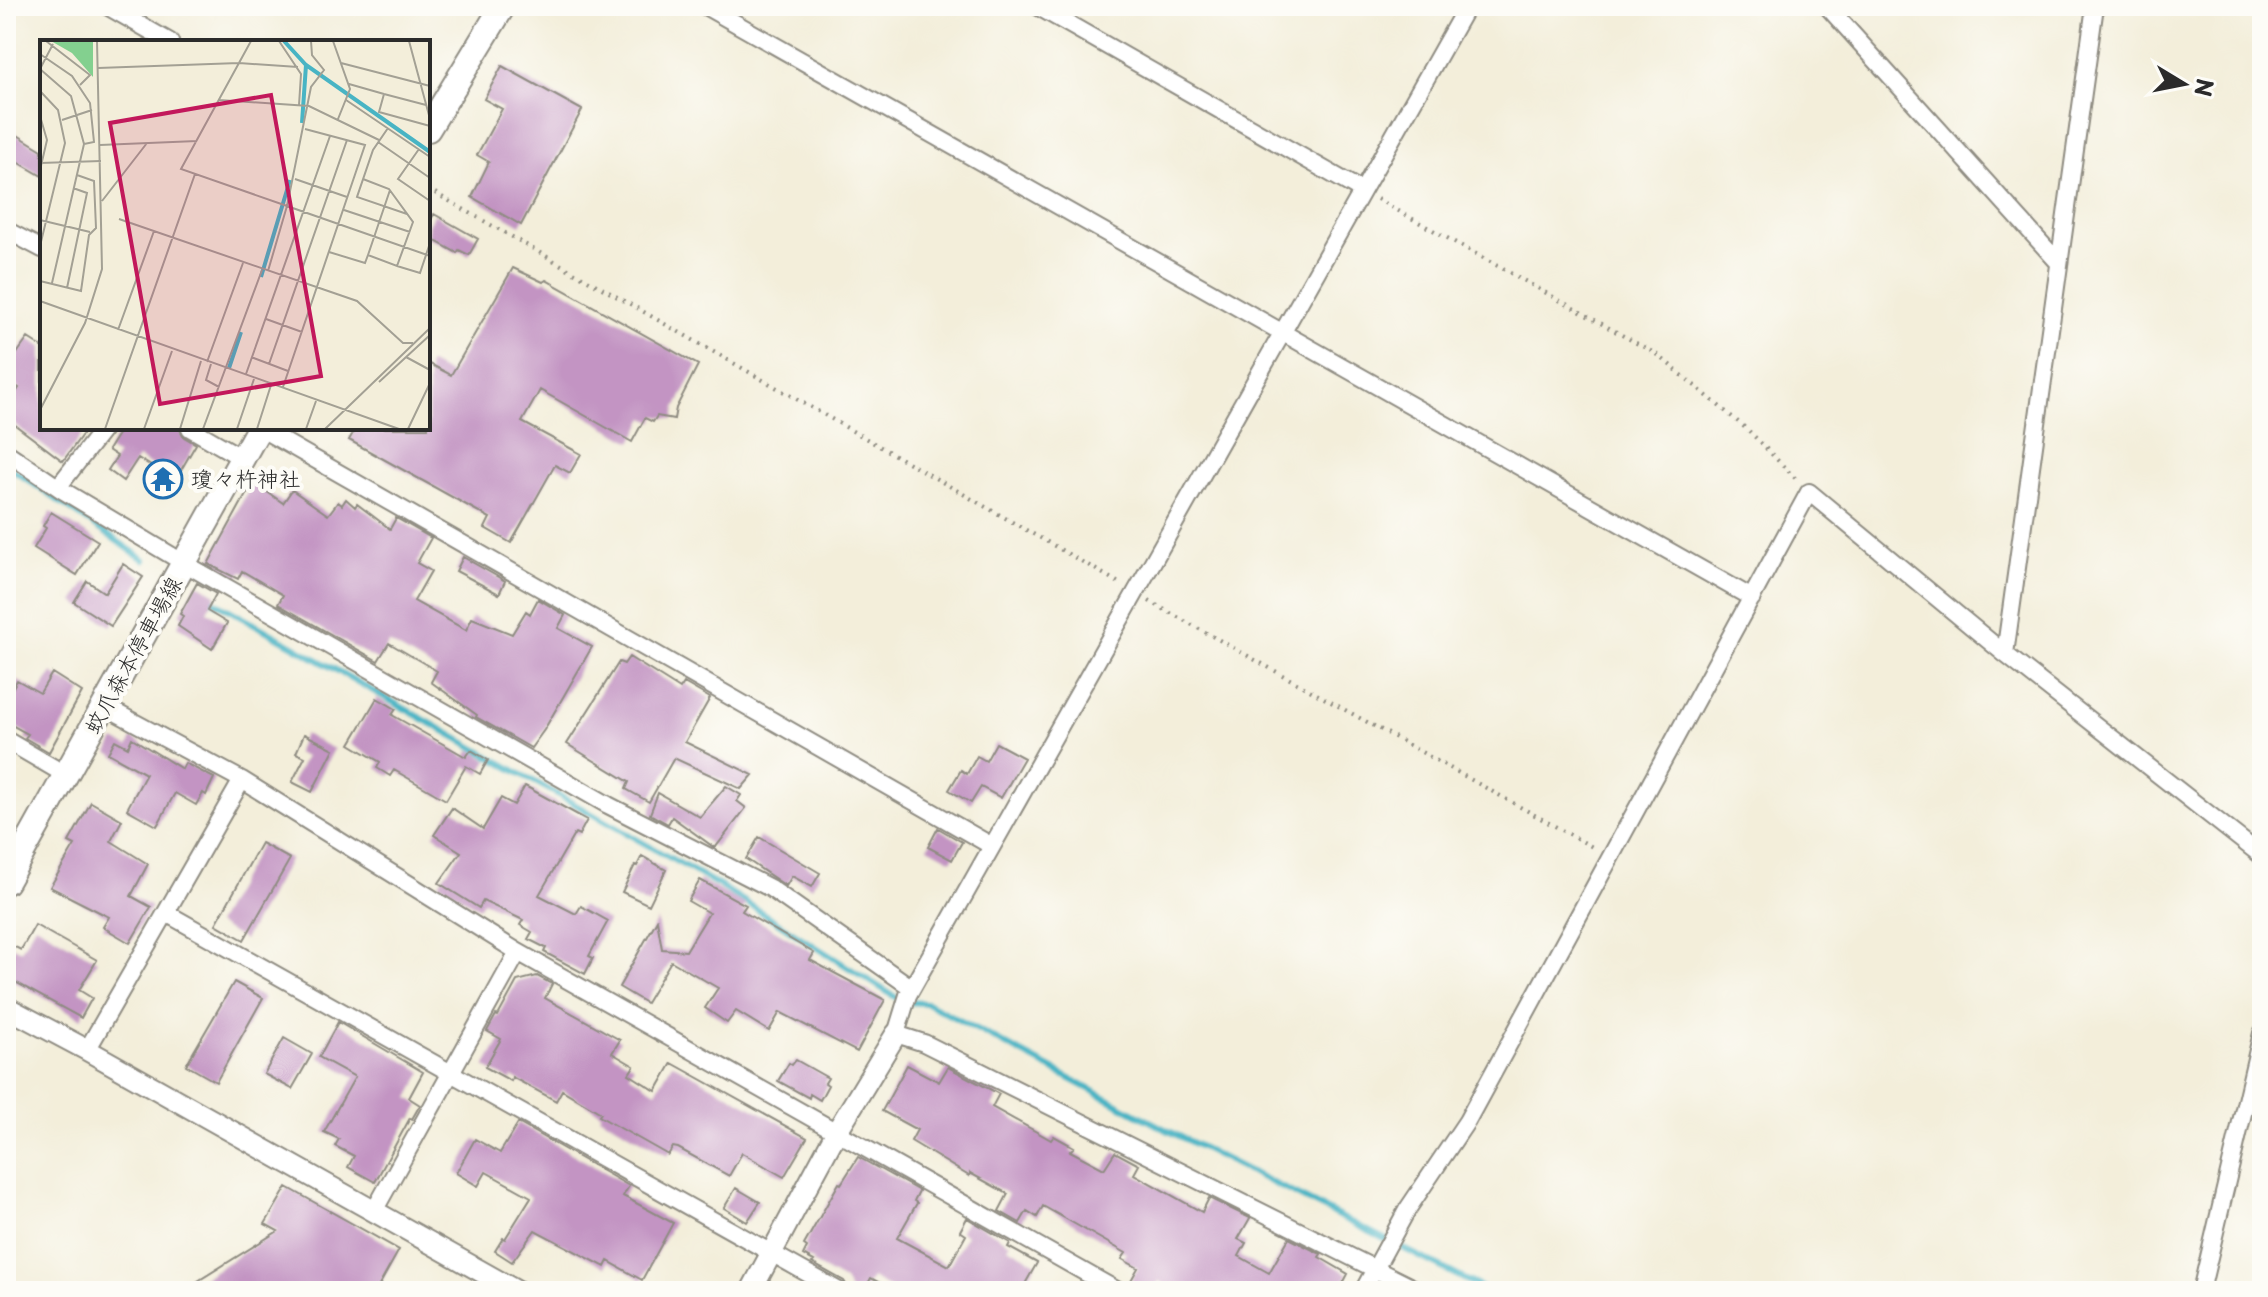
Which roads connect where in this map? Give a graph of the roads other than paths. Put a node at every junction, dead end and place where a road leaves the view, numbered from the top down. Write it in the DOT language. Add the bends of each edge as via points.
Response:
graph roads {
  1 [pos="107,6"];
  2 [pos="503,6"];
  3 [pos="705,6"];
  4 [pos="1037,6"];
  5 [pos="1467,6"];
  6 [pos="1827,6"];
  7 [pos="2095,6"];
  8 [pos="166,40"];
  9 [pos="430,126"];
  10 [pos="1362,191"];
  11 [pos="6,230"];
  12 [pos="40,248"];
  13 [pos="2059,263"];
  14 [pos="1282,332"];
  15 [pos="102,430"];
  16 [pos="193,430"];
  17 [pos="259,430"];
  18 [pos="264,430"];
  19 [pos="6,452"];
  20 [pos="242,458"];
  21 [pos="58,487"];
  22 [pos="184,563"];
  23 [pos="1752,598"];
  24 [pos="2005,654"];
  25 [pos="104,706"];
  26 [pos="6,740"];
  27 [pos="66,775"];
  28 [pos="242,780"];
  29 [pos="992,846"];
  30 [pos="2262,856"];
  31 [pos="6,882"];
  32 [pos="166,913"];
  33 [pos="518,952"];
  34 [pos="910,991"];
  35 [pos="6,1007"];
  36 [pos="899,1028"];
  37 [pos="2262,1033"];
  38 [pos="87,1050"];
  39 [pos="452,1074"];
  40 [pos="837,1131"];
  41 [pos="374,1211"];
  42 [pos="772,1253"];
  43 [pos="1378,1264"];
  44 [pos="516,1291"];
  45 [pos="751,1291"];
  46 [pos="839,1291"];
  47 [pos="1118,1291"];
  48 [pos="1363,1291"];
  49 [pos="1419,1291"];
  50 [pos="2201,1291"];
  1 -- 8 [label="street"];
  2 -- 9 [label="main road"];
  3 -- 14 [label="street"];
  4 -- 10 [label="street"];
  5 -- 10 [label="street"];
  6 -- 13 [label="street"];
  7 -- 13 [label="street"];
  10 -- 14 [label="street"];
  11 -- 12 [label="street"];
  13 -- 24 [label="street"];
  14 -- 23 [label="street"];
  14 -- 29 [label="street"];
  15 -- 21 [label="street"];
  16 -- 20 [label="street"];
  17 -- 20 [label="main road, 蚊爪森本停車場線"];
  18 -- 29 [label="street"];
  19 -- 21 [label="street"];
  20 -- 22 [label="main road, 蚊爪森本停車場線"];
  21 -- 22 [label="street"];
  22 -- 25 [label="main road, 蚊爪森本停車場線"];
  22 -- 34 [label="street" via="608,805 770,888"];
  23 -- 24 [label="street" via="1809,492"];
  23 -- 43 [label="street" via="1467,1121"];
  24 -- 30 [label="street"];
  25 -- 27 [label="main road, 蚊爪森本停車場線"];
  25 -- 28 [label="street"];
  26 -- 27 [label="street"];
  27 -- 31 [label="main road, 蚊爪森本停車場線"];
  28 -- 32 [label="street"];
  28 -- 33 [label="street"];
  29 -- 34 [label="street"];
  32 -- 38 [label="street"];
  32 -- 39 [label="street"];
  33 -- 39 [label="street"];
  33 -- 40 [label="street"];
  34 -- 36 [label="street"];
  35 -- 38 [label="street"];
  36 -- 40 [label="street"];
  36 -- 43 [label="street"];
  37 -- 50 [label="street"];
  38 -- 41 [label="street"];
  39 -- 41 [label="street"];
  39 -- 42 [label="street"];
  40 -- 42 [label="street"];
  40 -- 47 [label="street"];
  41 -- 44 [label="street"];
  42 -- 45 [label="street"];
  42 -- 46 [label="street"];
  43 -- 48 [label="street"];
  43 -- 49 [label="street"];
}
